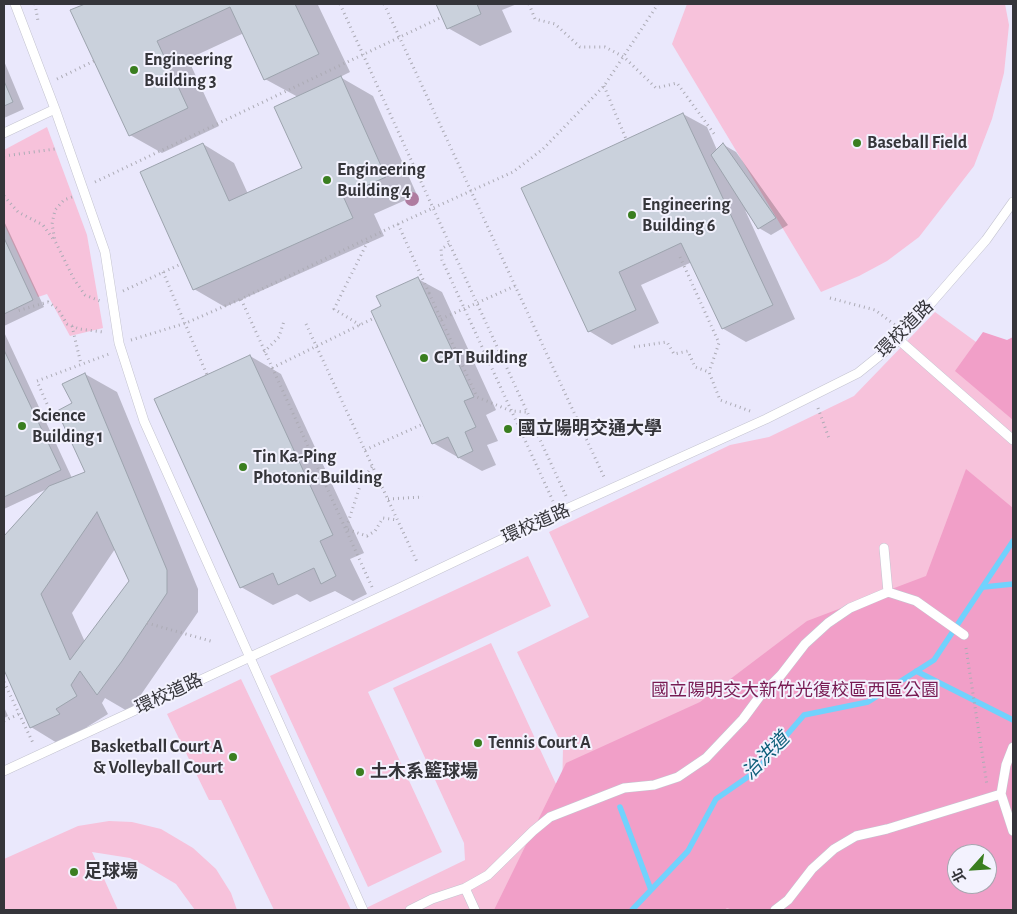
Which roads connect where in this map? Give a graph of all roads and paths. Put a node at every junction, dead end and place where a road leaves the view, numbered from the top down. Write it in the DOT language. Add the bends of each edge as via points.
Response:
graph roads {
  1 [pos="15,4"];
  2 [pos="340,4"];
  3 [pos="384,4"];
  4 [pos="529,4"];
  5 [pos="658,4"];
  6 [pos="442,17"];
  7 [pos="400,37"];
  8 [pos="364,55"];
  9 [pos="624,57"];
  10 [pos="94,61"];
  11 [pos="66,75"];
  12 [pos="604,86"];
  13 [pos="55,109"];
  14 [pos="4,133"];
  15 [pos="715,135"];
  16 [pos="626,139"];
  17 [pos="60,148"];
  18 [pos="4,156"];
  19 [pos="80,191"];
  20 [pos="471,192"];
  21 [pos="4,196"];
  22 [pos="1013,202"];
  23 [pos="433,208"];
  24 [pos="398,224"];
  25 [pos="369,238"];
  26 [pos="55,242"];
  27 [pos="449,244"];
  28 [pos="680,257"];
  29 [pos="181,264"];
  30 [pos="163,272"];
  31 [pos="516,286"];
  32 [pos="111,296"];
  33 [pos="830,298"];
  34 [pos="240,300"];
  35 [pos="102,301"];
  36 [pos="475,303"];
  37 [pos="16,308"];
  38 [pos="464,308"];
  39 [pos="374,318"];
  40 [pos="441,319"];
  41 [pos="284,320"];
  42 [pos="186,323"];
  43 [pos="306,324"];
  44 [pos="360,325"];
  45 [pos="72,326"];
  46 [pos="106,333"];
  47 [pos="901,337"];
  48 [pos="120,343"];
  49 [pos="316,346"];
  50 [pos="634,347"];
  51 [pos="264,352"];
  52 [pos="111,353"];
  53 [pos="81,364"];
  54 [pos="272,368"];
  55 [pos="709,372"];
  56 [pos="207,375"];
  57 [pos="814,396"];
  58 [pos="512,411"];
  59 [pos="526,412"];
  60 [pos="51,413"];
  61 [pos="761,421"];
  62 [pos="423,424"];
  63 [pos="1013,440"];
  64 [pos="830,441"];
  65 [pos="365,450"];
  66 [pos="372,466"];
  67 [pos="610,489"];
  68 [pos="423,497"];
  69 [pos="388,499"];
  70 [pos="571,508"];
  71 [pos="558,513"];
  72 [pos="398,520"];
  73 [pos="346,529"];
  74 [pos="884,548"];
  75 [pos="424,576"];
  76 [pos="888,592"];
  77 [pos="377,598"];
  78 [pos="147,624"];
  79 [pos="964,635"];
  80 [pos="214,642"];
  81 [pos="250,657"];
  82 [pos="4,682"];
  83 [pos="19,714"];
  84 [pos="4,721"];
  85 [pos="1013,747"];
  86 [pos="39,755"];
  87 [pos="4,771"];
  88 [pos="1001,794"];
  89 [pos="989,798"];
  90 [pos="1013,831"];
  91 [pos="465,888"];
  92 [pos="363,910"];
  93 [pos="410,910"];
  94 [pos="475,910"];
  95 [pos="775,910"];
  1 -- 13 [label="lane"];
  2 -- 8 [label="path"];
  3 -- 7 [label="path"];
  4 -- 9 [label="path" via="535,19 555,24 580,47 605,47"];
  5 -- 9 [label="path"];
  6 -- 7 [label="path"];
  7 -- 8 [label="path"];
  7 -- 20 [label="path"];
  8 -- 19 [label="path"];
  8 -- 23 [label="path"];
  9 -- 12 [label="path"];
  9 -- 15 [label="path" via="656,88 677,83"];
  10 -- 11 [label="path"];
  12 -- 16 [label="path"];
  12 -- 20 [label="path" via="543,149 513,172"];
  13 -- 14 [label="lane"];
  13 -- 19 [label="lane"];
  17 -- 18 [label="path"];
  19 -- 26 [label="path" via="64,200 55,210 52,224"];
  19 -- 32 [label="lane" via="104,252"];
  20 -- 23 [label="path"];
  20 -- 31 [label="path"];
  21 -- 26 [label="path" via="18,212 43,225"];
  22 -- 47 [label="lane, 環校道路" via="986,240"];
  23 -- 24 [label="path"];
  23 -- 27 [label="path"];
  24 -- 25 [label="path"];
  24 -- 40 [label="path"];
  25 -- 34 [label="path"];
  25 -- 44 [label="path" via="334,309"];
  26 -- 35 [label="path" via="85,296"];
  27 -- 36 [label="path"];
  27 -- 38 [label="path" via="441,248 440,253"];
  28 -- 55 [label="path" via="719,342"];
  29 -- 30 [label="path"];
  30 -- 32 [label="path"];
  30 -- 42 [label="path"];
  31 -- 36 [label="path"];
  31 -- 67 [label="path"];
  32 -- 48 [label="lane"];
  33 -- 47 [label="path" via="875,310 887,318"];
  34 -- 42 [label="path"];
  34 -- 51 [label="path"];
  36 -- 38 [label="path"];
  36 -- 59 [label="path"];
  37 -- 45 [label="path" via="48,302"];
  38 -- 40 [label="path"];
  38 -- 58 [label="path"];
  39 -- 44 [label="path"];
  40 -- 58 [label="path" via="477,397"];
  41 -- 51 [label="path" via="279,337"];
  42 -- 48 [label="path"];
  42 -- 56 [label="path"];
  43 -- 49 [label="path"];
  44 -- 49 [label="path"];
  45 -- 46 [label="path"];
  45 -- 53 [label="path"];
  47 -- 57 [label="lane, 環校道路" via="858,373"];
  47 -- 63 [label="lane"];
  48 -- 81 [label="lane" via="144,421"];
  49 -- 54 [label="path"];
  49 -- 65 [label="path"];
  50 -- 55 [label="path" via="667,342 674,354 688,351 695,367"];
  51 -- 54 [label="path"];
  52 -- 53 [label="path"];
  53 -- 60 [label="path" via="37,381"];
  54 -- 73 [label="path"];
  55 -- 61 [label="path" via="720,400 753,412"];
  57 -- 61 [label="lane, 環校道路"];
  57 -- 64 [label="path"];
  58 -- 59 [label="path"];
  58 -- 71 [label="path"];
  59 -- 70 [label="path"];
  61 -- 67 [label="lane, 環校道路"];
  62 -- 65 [label="path"];
  65 -- 66 [label="path"];
  66 -- 69 [label="path"];
  66 -- 73 [label="path" via="362,480"];
  67 -- 70 [label="lane, 環校道路"];
  68 -- 69 [label="path"];
  69 -- 72 [label="path"];
  70 -- 71 [label="lane, 環校道路"];
  71 -- 75 [label="lane, 環校道路"];
  72 -- 73 [label="path" via="382,518 376,531 367,536"];
  72 -- 75 [label="path"];
  73 -- 77 [label="path"];
  74 -- 76 [label="lane"];
  75 -- 77 [label="lane, 環校道路"];
  76 -- 79 [label="lane" via="916,600"];
  76 -- 91 [label="lane" via="850,608 806,644 706,758 678,777 654,785 624,788 550,817 488,875"];
  77 -- 81 [label="lane, 環校道路"];
  78 -- 80 [label="path"];
  79 -- 89 [label="path"];
  81 -- 86 [label="lane, 環校道路"];
  81 -- 92 [label="lane"];
  82 -- 83 [label="path"];
  83 -- 84 [label="path"];
  83 -- 86 [label="path"];
  85 -- 88 [label="lane"];
  86 -- 87 [label="lane, 環校道路"];
  88 -- 89 [label="lane"];
  88 -- 90 [label="lane"];
  89 -- 95 [label="lane" via="856,836 834,849 812,869 788,900"];
  91 -- 93 [label="lane"];
  91 -- 94 [label="lane"];
}
